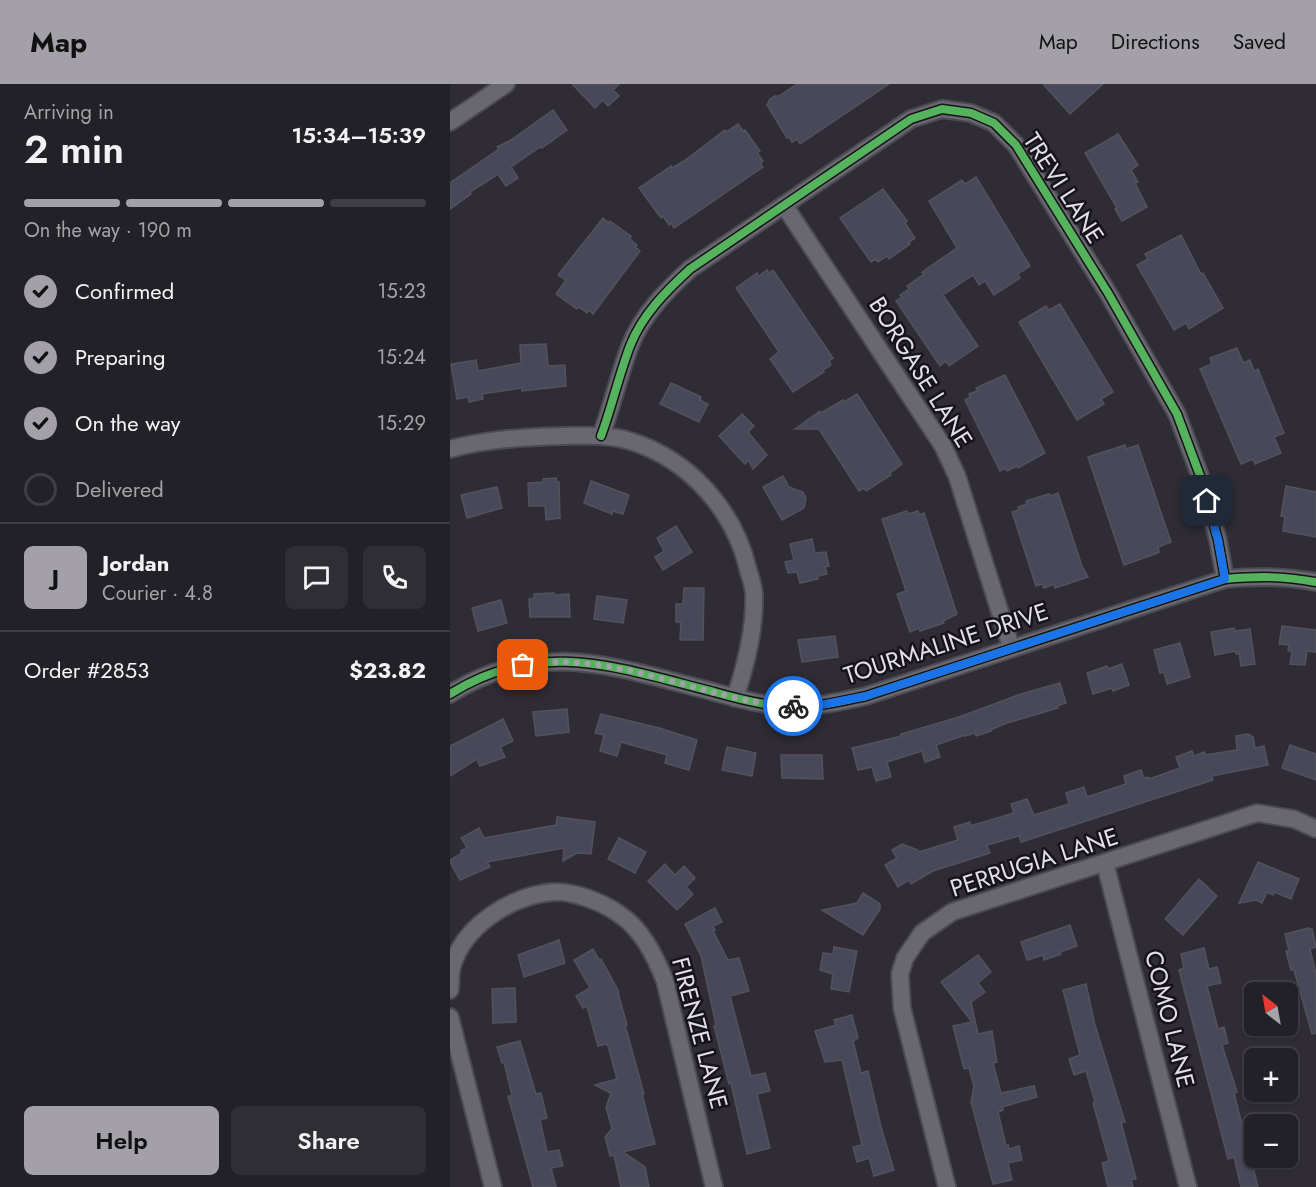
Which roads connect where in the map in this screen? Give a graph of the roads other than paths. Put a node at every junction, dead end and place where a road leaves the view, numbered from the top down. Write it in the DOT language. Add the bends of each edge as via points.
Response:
graph roads {
  1 [pos="506,84"];
  2 [pos="450,122"];
  3 [pos="784,205"];
  4 [pos="601,436"];
  5 [pos="450,449"];
  6 [pos="1225,579"];
  7 [pos="1316,582"];
  8 [pos="1011,647"];
  9 [pos="450,694"];
  10 [pos="735,698"];
  11 [pos="1316,829"];
  12 [pos="1105,863"];
  13 [pos="450,990"];
  14 [pos="450,1017"];
  15 [pos="493,1187"];
  16 [pos="714,1187"];
  17 [pos="947,1187"];
  18 [pos="1188,1187"];
  1 -- 2 [label="street"];
  3 -- 4 [label="street, TREVI LANE" via="690,269 650,310 630,345"];
  3 -- 6 [label="street, TREVI LANE" via="911,119 942,109 971,113 994,123 1016,145 1177,414 1202,481"];
  3 -- 8 [label="street, BORGASE LANE" via="943,446 957,476"];
  4 -- 5 [label="street" via="514,437"];
  4 -- 10 [label="street" via="631,441 670,459 705,487 725,512 744,553 754,593 752,630"];
  6 -- 7 [label="street, TOURMALINE DRIVE" via="1262,575"];
  6 -- 8 [label="street, TOURMALINE DRIVE"];
  8 -- 10 [label="street, TOURMALINE DRIVE" via="866,696 816,706 780,706"];
  9 -- 10 [label="street, TOURMALINE DRIVE" via="506,667 564,661 611,666"];
  11 -- 12 [label="street, PERRUGIA LANE" via="1294,819 1257,813"];
  12 -- 17 [label="street, PERRUGIA LANE" via="952,912 922,933 905,958 900,974 902,1008"];
  12 -- 18 [label="street, COMO LANE"];
  13 -- 16 [label="street, FIRENZE LANE" via="452,968 462,946 503,907 554,892 569,893 618,913 632,924 655,955 665,981"];
  14 -- 15 [label="street"];
}
